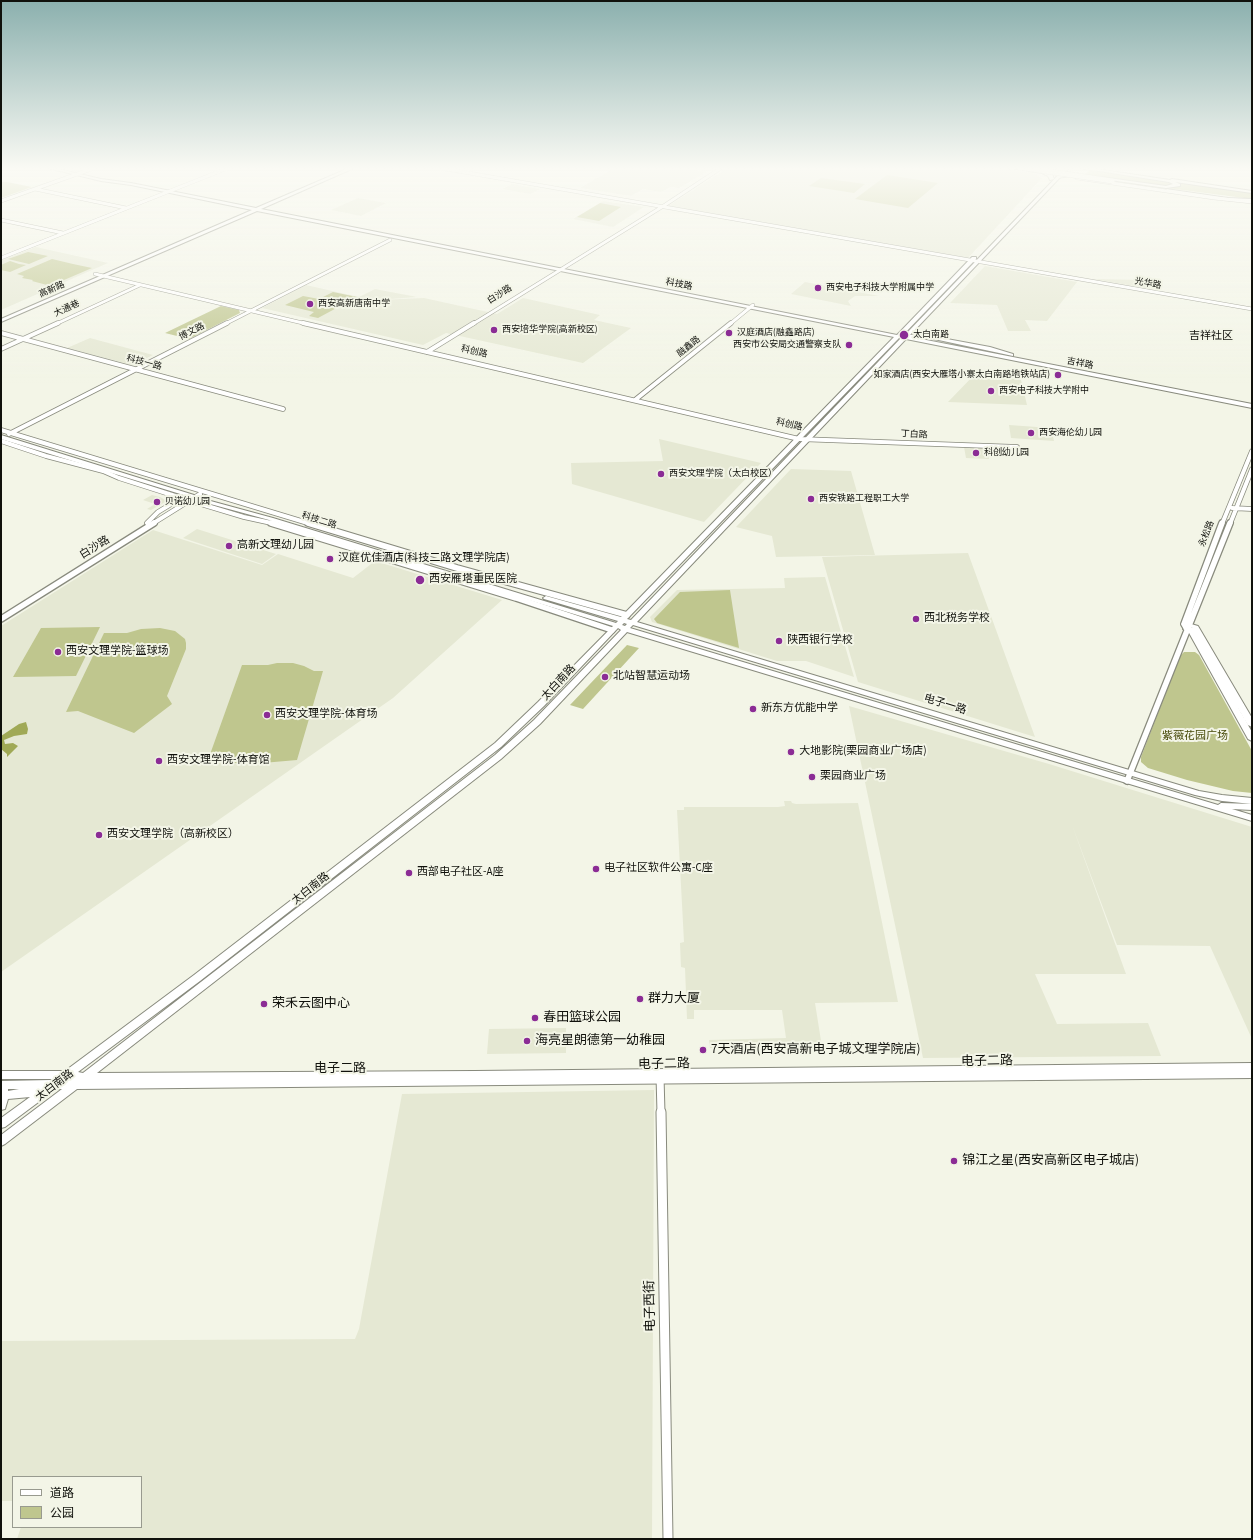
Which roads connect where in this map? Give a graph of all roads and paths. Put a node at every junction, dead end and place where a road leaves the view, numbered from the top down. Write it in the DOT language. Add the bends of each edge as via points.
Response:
graph roads {
  1 [pos="46,240"];
  2 [pos="177,240"];
  3 [pos="181,240"];
  4 [pos="390,240"];
  5 [pos="417,240"];
  6 [pos="605,240"];
  7 [pos="851,240"];
  8 [pos="993,240"];
  9 [pos="998,240"];
  10 [pos="1,258"];
  11 [pos="971,261"];
  12 [pos="978,262"];
  13 [pos="560,268"];
  14 [pos="100,274"];
  15 [pos="140,285"];
  16 [pos="751,306"];
  17 [pos="253,310"];
  18 [pos="1252,310"];
  19 [pos="1,315"];
  20 [pos="1,321"];
  21 [pos="1,333"];
  22 [pos="905,337"];
  23 [pos="23,339"];
  24 [pos="1,349"];
  25 [pos="427,351"];
  26 [pos="1012,358"];
  27 [pos="137,369"];
  28 [pos="636,400"];
  29 [pos="1252,403"];
  30 [pos="1252,406"];
  31 [pos="283,409"];
  32 [pos="1,430"];
  33 [pos="3,437"];
  34 [pos="803,438"];
  35 [pos="1017,447"];
  36 [pos="1252,452"];
  37 [pos="1252,469"];
  38 [pos="192,498"];
  39 [pos="1228,508"];
  40 [pos="1235,508"];
  41 [pos="1252,509"];
  42 [pos="149,524"];
  43 [pos="1,615"];
  44 [pos="1,619"];
  45 [pos="620,622"];
  46 [pos="633,623"];
  47 [pos="1187,626"];
  48 [pos="625,629"];
  49 [pos="1252,725"];
  50 [pos="1252,738"];
  51 [pos="1131,773"];
  52 [pos="1127,781"];
  53 [pos="1252,801"];
  54 [pos="1208,805"];
  55 [pos="1252,807"];
  56 [pos="1252,818"];
  57 [pos="1252,1067"];
  58 [pos="1,1070"];
  59 [pos="71,1072"];
  60 [pos="1252,1074"];
  61 [pos="660,1075"];
  62 [pos="86,1077"];
  63 [pos="53,1084"];
  64 [pos="75,1084"];
  65 [pos="2,1087"];
  66 [pos="42,1092"];
  67 [pos="1,1106"];
  68 [pos="1,1124"];
  69 [pos="1,1141"];
  70 [pos="668,1539"];
  1 -- 10 [label="street"];
  2 -- 14 [label="main road, 高新路"];
  3 -- 14 [label="main road, 高新路"];
  4 -- 17 [label="street, 博文路"];
  5 -- 13 [label="main road, 科技路"];
  6 -- 13 [label="street, 白沙路"];
  7 -- 11 [label="street, 光华路"];
  8 -- 11 [label="main road, 太白南路"];
  9 -- 12 [label="main road, 太白南路"];
  11 -- 12 [label="street, 光华路"];
  11 -- 22 [label="main road, 太白南路"];
  12 -- 18 [label="street, 光华路"];
  12 -- 22 [label="main road, 太白南路"];
  13 -- 16 [label="main road, 科技路"];
  13 -- 25 [label="street, 白沙路"];
  14 -- 15 [label="street, 科创路"];
  14 -- 17 [label="street, 科创路"];
  14 -- 19 [label="main road, 高新路"];
  14 -- 20 [label="main road, 高新路"];
  15 -- 17 [label="street, 科创路"];
  15 -- 23 [label="street, 大通巷"];
  16 -- 22 [label="main road, 科技路"];
  16 -- 28 [label="street, 融鑫路"];
  17 -- 25 [label="street, 科创路"];
  17 -- 27 [label="street, 博文路"];
  21 -- 23 [label="street, 科技一路"];
  22 -- 26 [label="main road, 吉祥路"];
  22 -- 34 [label="main road, 太白南路"];
  23 -- 24 [label="street, 大通巷"];
  23 -- 27 [label="street, 科技一路"];
  25 -- 28 [label="street, 科创路"];
  26 -- 29 [label="main road, 吉祥路"];
  26 -- 30 [label="main road, 吉祥路"];
  27 -- 31 [label="street, 科技一路"];
  27 -- 33 [label="street, 博文路"];
  28 -- 34 [label="street, 科创路"];
  32 -- 33 [label="street"];
  33 -- 38 [label="main road, 科技二路"];
  33 -- 38 [label="street" via="46,456"];
  33 -- 45 [label="street" via="450,565"];
  34 -- 35 [label="street, 丁白路"];
  34 -- 45 [label="main road, 太白南路"];
  34 -- 46 [label="main road, 太白南路"];
  36 -- 39 [label="street, 永松路"];
  37 -- 40 [label="street, 永松路"];
  38 -- 42 [label="street, 白沙路"];
  38 -- 42 [label="street" via="158,512"];
  38 -- 45 [label="main road, 科技二路"];
  39 -- 40 [label="street"];
  39 -- 47 [label="street, 永松路"];
  40 -- 41 [label="street"];
  40 -- 47 [label="street, 永松路"];
  42 -- 43 [label="street, 白沙路"];
  42 -- 44 [label="street, 白沙路"];
  45 -- 46 [label="main road, 科技二路"];
  45 -- 48 [label="main road, 科技二路"];
  45 -- 59 [label="main road, 太白南路" via="498,745"];
  46 -- 48 [label="main road, 太白南路"];
  46 -- 51 [label="main road, 电子一路"];
  47 -- 49 [label="main road" via="1196,627"];
  47 -- 50 [label="main road"];
  47 -- 51 [label="street"];
  48 -- 52 [label="main road, 电子一路"];
  48 -- 62 [label="main road, 太白南路" via="537,722 498,757"];
  51 -- 52 [label="street"];
  51 -- 53 [label="main road, 电子一路" via="1198,793"];
  52 -- 54 [label="main road, 电子一路"];
  54 -- 55 [label="main road, 电子一路"];
  54 -- 56 [label="main road, 电子一路"];
  57 -- 61 [label="main road, 电子二路"];
  58 -- 59 [label="main road"];
  59 -- 62 [label="main road, 电子二路"];
  59 -- 63 [label="main road, 太白南路"];
  59 -- 65 [label="main road"];
  60 -- 61 [label="main road, 电子二路"];
  61 -- 62 [label="main road, 电子二路"];
  61 -- 64 [label="main road, 电子二路" via="474,1082"];
  61 -- 70 [label="street, 电子西街"];
  62 -- 64 [label="main road, 太白南路"];
  63 -- 64 [label="main road, 电子二路"];
  63 -- 65 [label="main road, 电子二路"];
  63 -- 66 [label="main road, 太白南路"];
  64 -- 69 [label="main road, 太白南路"];
  65 -- 66 [label="main road" via="21,1093"];
  65 -- 67 [label="main road"];
  66 -- 68 [label="main road, 太白南路"];
}
